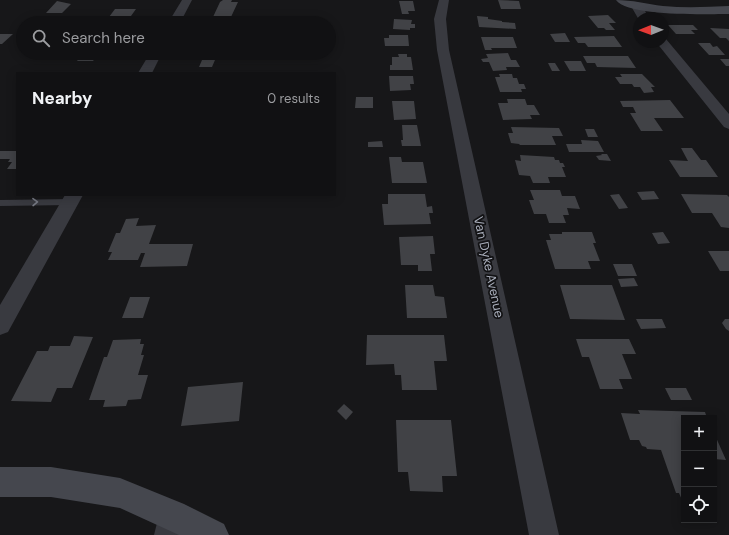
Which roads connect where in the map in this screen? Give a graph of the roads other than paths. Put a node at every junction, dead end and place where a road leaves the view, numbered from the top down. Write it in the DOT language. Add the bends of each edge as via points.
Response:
graph roads {
  1 [pos="187,0"];
  2 [pos="444,0"];
  3 [pos="622,0"];
  4 [pos="637,6"];
  5 [pos="729,10"];
  6 [pos="640,12"];
  7 [pos="178,16"];
  8 [pos="667,48"];
  9 [pos="152,60"];
  10 [pos="145,72"];
  11 [pos="729,124"];
  12 [pos="72,198"];
  13 [pos="0,203"];
  14 [pos="3,315"];
  15 [pos="0,482"];
  16 [pos="171,525"];
  17 [pos="214,535"];
  18 [pos="544,535"];
  1 -- 7 [label="street"];
  2 -- 18 [label="street, Van Dyke Avenue" via="439,26 443,50"];
  3 -- 4 [label="street"];
  4 -- 5 [label="street"];
  4 -- 6 [label="street"];
  8 -- 11 [label="street"];
  9 -- 10 [label="street"];
  13 -- 12 [label="lane, one-way"];
  12 -- 14 [label="street"];
  15 -- 16 [label="street" via="51,482 120,494"];
  16 -- 17 [label="street"];
}
